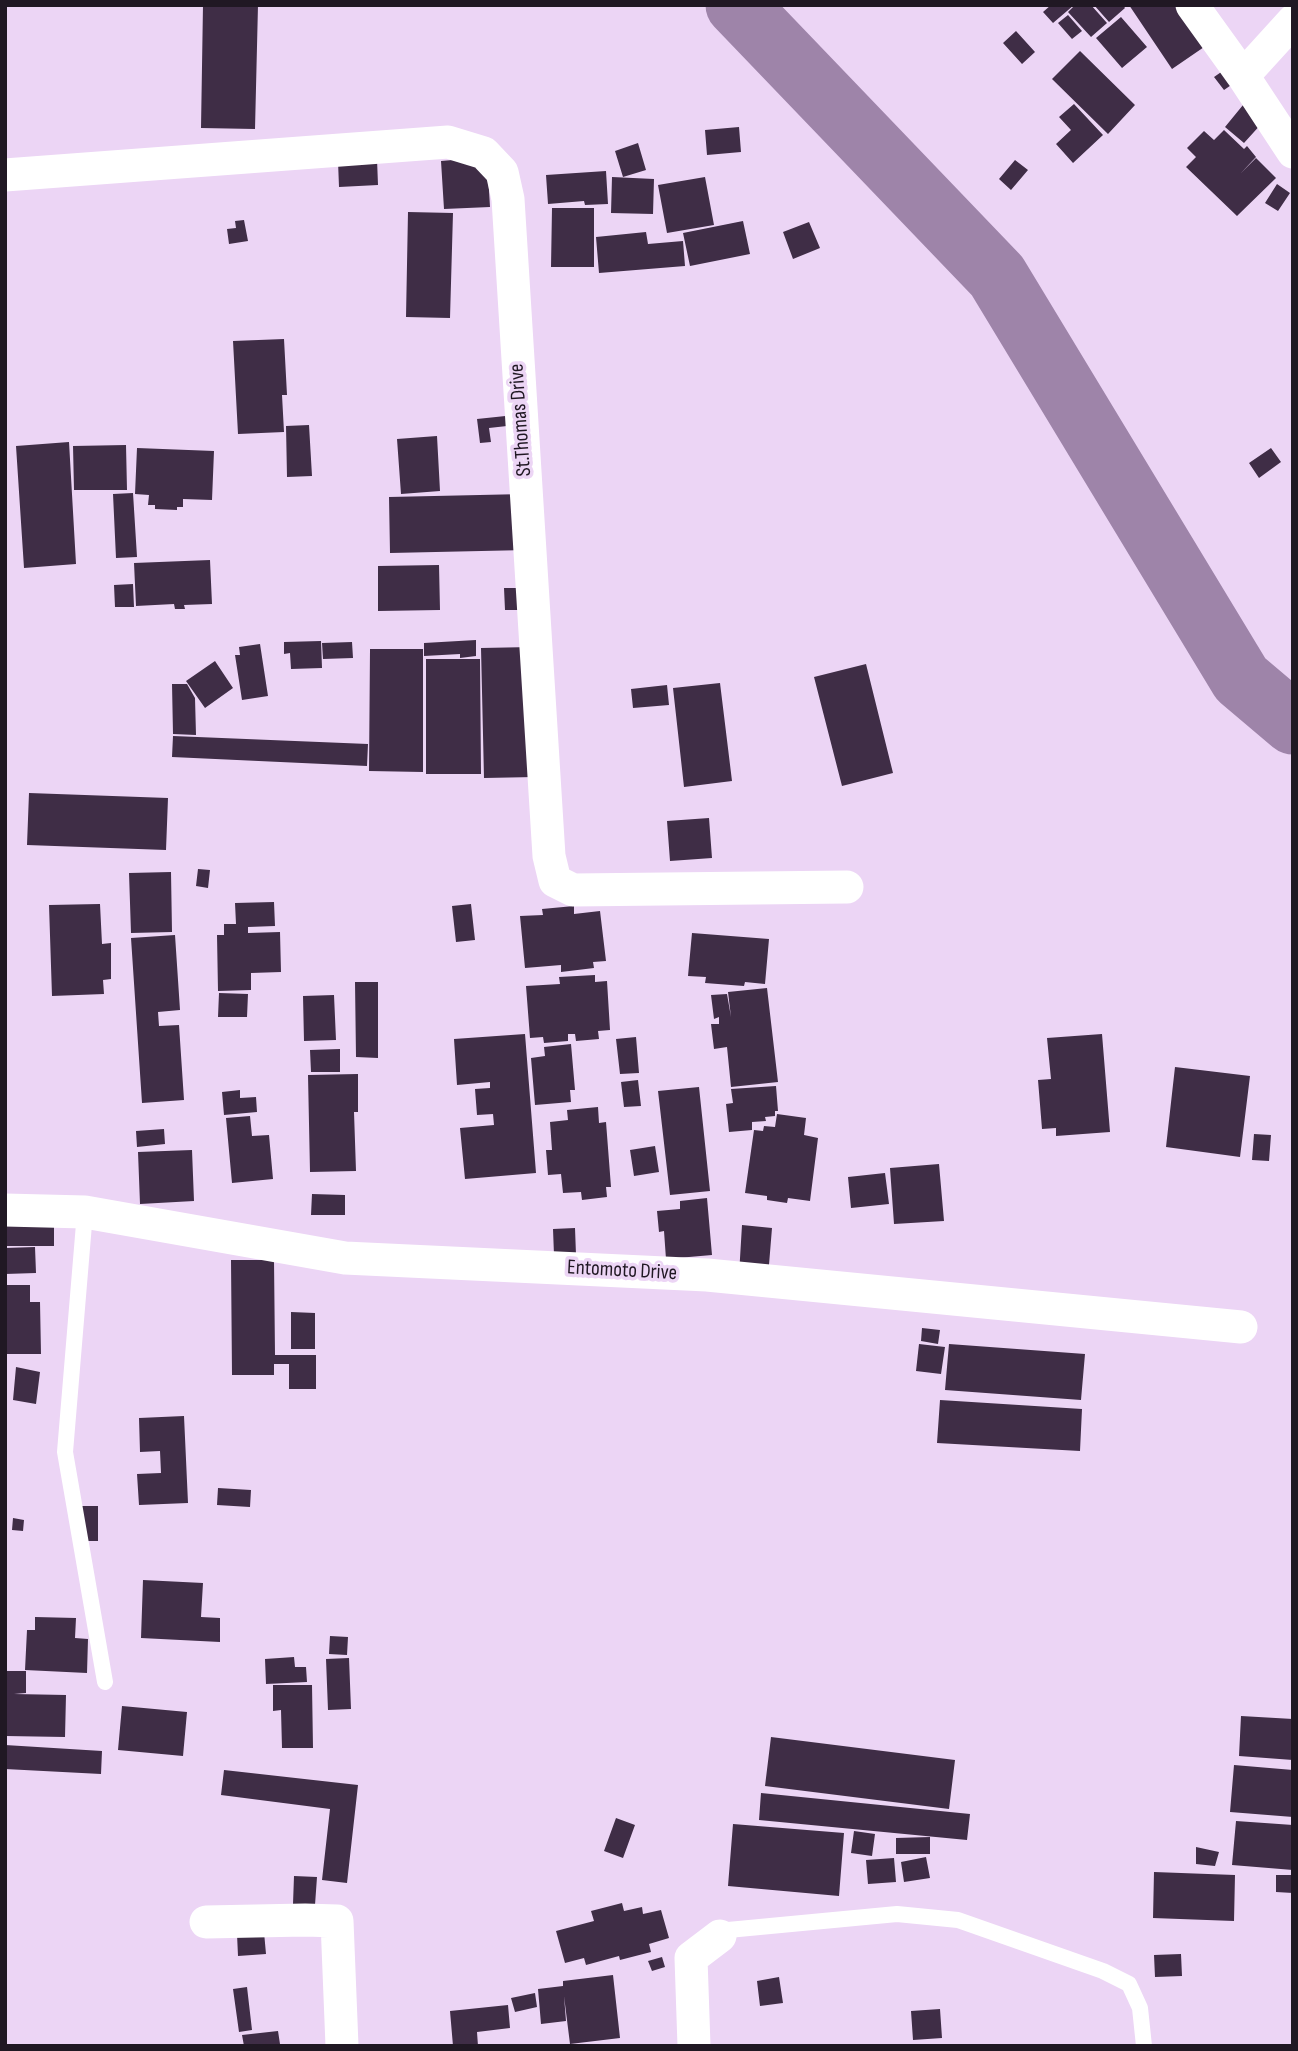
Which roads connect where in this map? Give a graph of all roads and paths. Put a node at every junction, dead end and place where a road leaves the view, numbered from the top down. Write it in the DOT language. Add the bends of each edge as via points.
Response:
graph roads {
  1 [pos="1192,5"];
  2 [pos="1293,21"];
  3 [pos="1243,76"];
  4 [pos="1293,152"];
  5 [pos="5,175"];
  6 [pos="847,887"];
  7 [pos="5,1210"];
  8 [pos="85,1212"];
  9 [pos="1241,1327"];
  10 [pos="105,1682"];
  11 [pos="206,1922"];
  12 [pos="720,1936"];
  13 [pos="342,2046"];
  14 [pos="694,2046"];
  15 [pos="1143,2046"];
  1 -- 3 [label="street"];
  2 -- 3 [label="street"];
  3 -- 4 [label="street"];
  5 -- 6 [label="street, St.Thomas Drive" via="448,142 484,153 502,173 508,199 549,856 555,881 573,890"];
  7 -- 8 [label="street, Entomoto Drive"];
  8 -- 9 [label="street, Entomoto Drive" via="345,1258 707,1275"];
  8 -- 10 [label="lane" via="65,1452"];
  11 -- 13 [label="street" via="337,1922"];
  12 -- 14 [label="street" via="691,1958"];
  12 -- 15 [label="lane" via="728,1930 897,1914 958,1920 1129,1984 1140,2008"];
}
